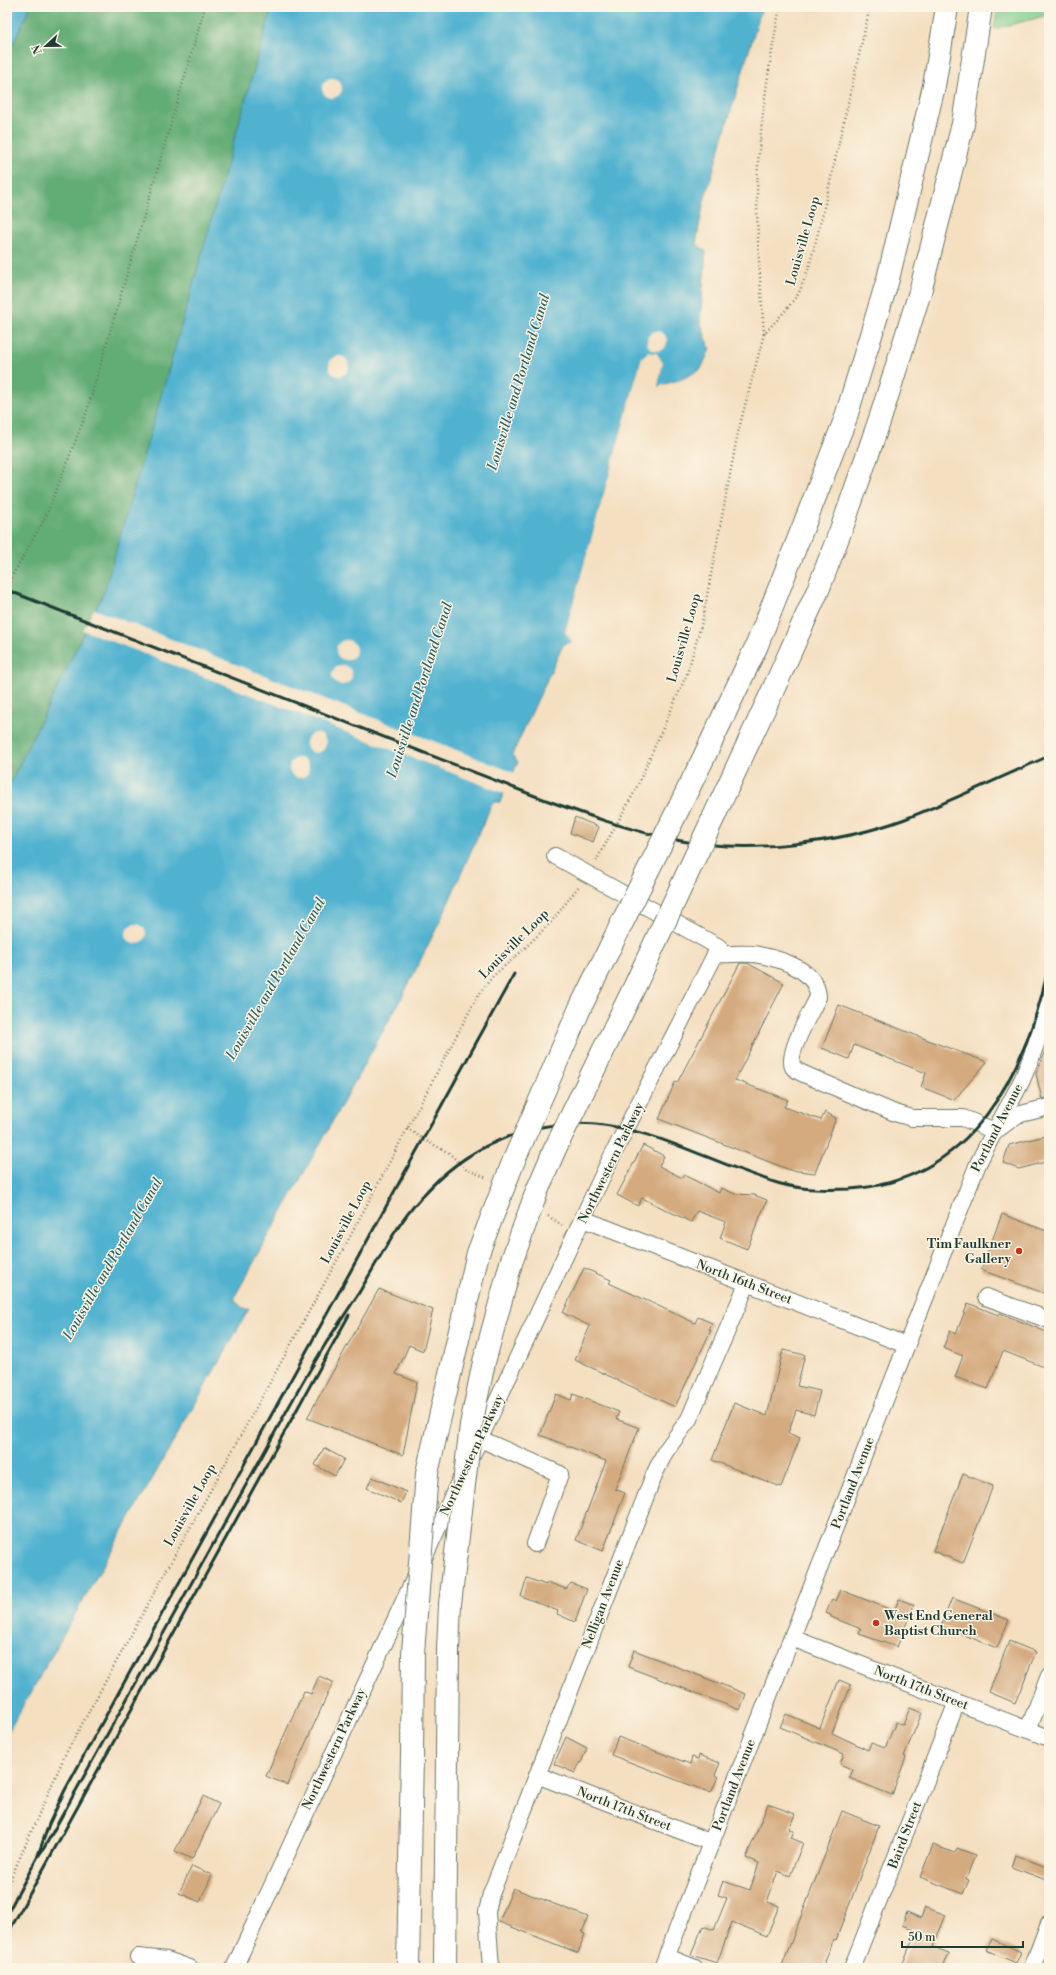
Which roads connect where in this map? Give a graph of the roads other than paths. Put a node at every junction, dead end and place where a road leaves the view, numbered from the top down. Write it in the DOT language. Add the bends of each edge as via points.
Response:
graph roads {
  1 [pos="947,7"];
  2 [pos="981,7"];
  3 [pos="555,856"];
  4 [pos="717,951"];
  5 [pos="1049,1002"];
  6 [pos="1049,1107"];
  7 [pos="995,1131"];
  8 [pos="583,1219"];
  9 [pos="747,1284"];
  10 [pos="986,1297"];
  11 [pos="1049,1320"];
  12 [pos="906,1345"];
  13 [pos="480,1439"];
  14 [pos="535,1544"];
  15 [pos="792,1638"];
  16 [pos="1049,1676"];
  17 [pos="957,1702"];
  18 [pos="1028,1730"];
  19 [pos="1049,1738"];
  20 [pos="537,1775"];
  21 [pos="712,1843"];
  22 [pos="1049,1923"];
  23 [pos="138,1957"];
  24 [pos="665,1962"];
  25 [pos="190,1968"];
  26 [pos="234,1968"];
  27 [pos="408,1968"];
  28 [pos="445,1968"];
  29 [pos="491,1968"];
  30 [pos="695,1968"];
  31 [pos="852,1968"];
  32 [pos="1032,1968"];
  1 -- 27 [label="highway, bridge" via="934,86 888,280 845,420 757,645 580,1008 514,1160 478,1253 427,1473 413,1653"];
  2 -- 28 [label="highway, bridge" via="962,124 920,292 845,519 818,590 780,677 633,990 554,1150 511,1263 470,1425 450,1604"];
  3 -- 4 [label="street"];
  4 -- 7 [label="street" via="758,955 788,964 809,975 815,983 818,997 798,1039 791,1062 794,1068 895,1113 912,1118 964,1118"];
  4 -- 8 [label="street, Northwestern Parkway" via="609,1162"];
  5 -- 7 [label="street, Portland Avenue" via="1022,1079"];
  6 -- 7 [label="street" via="1017,1115"];
  7 -- 12 [label="street, Portland Avenue" via="977,1166"];
  8 -- 9 [label="street, North 16th Street"];
  8 -- 13 [label="street, Northwestern Parkway"];
  9 -- 12 [label="street, North 16th Street"];
  9 -- 20 [label="street, Nelligan Avenue" via="690,1419 665,1452 654,1475"];
  10 -- 11 [label="street"];
  12 -- 15 [label="street, Portland Avenue"];
  13 -- 14 [label="street" via="560,1474"];
  13 -- 26 [label="street, Northwestern Parkway"];
  15 -- 17 [label="street, North 17th Street"];
  15 -- 21 [label="street, Portland Avenue"];
  16 -- 18 [label="street"];
  17 -- 18 [label="street, North 17th Street"];
  17 -- 31 [label="street, Baird Street"];
  18 -- 19 [label="street, North 17th Street"];
  20 -- 21 [label="street, North 17th Street"];
  20 -- 29 [label="street, Nelligan Avenue" via="491,1894 487,1912"];
  21 -- 24 [label="street, Portland Avenue"];
  22 -- 32 [label="street"];
  23 -- 25 [label="street" via="167,1960"];
  24 -- 30 [label="street"];
}
